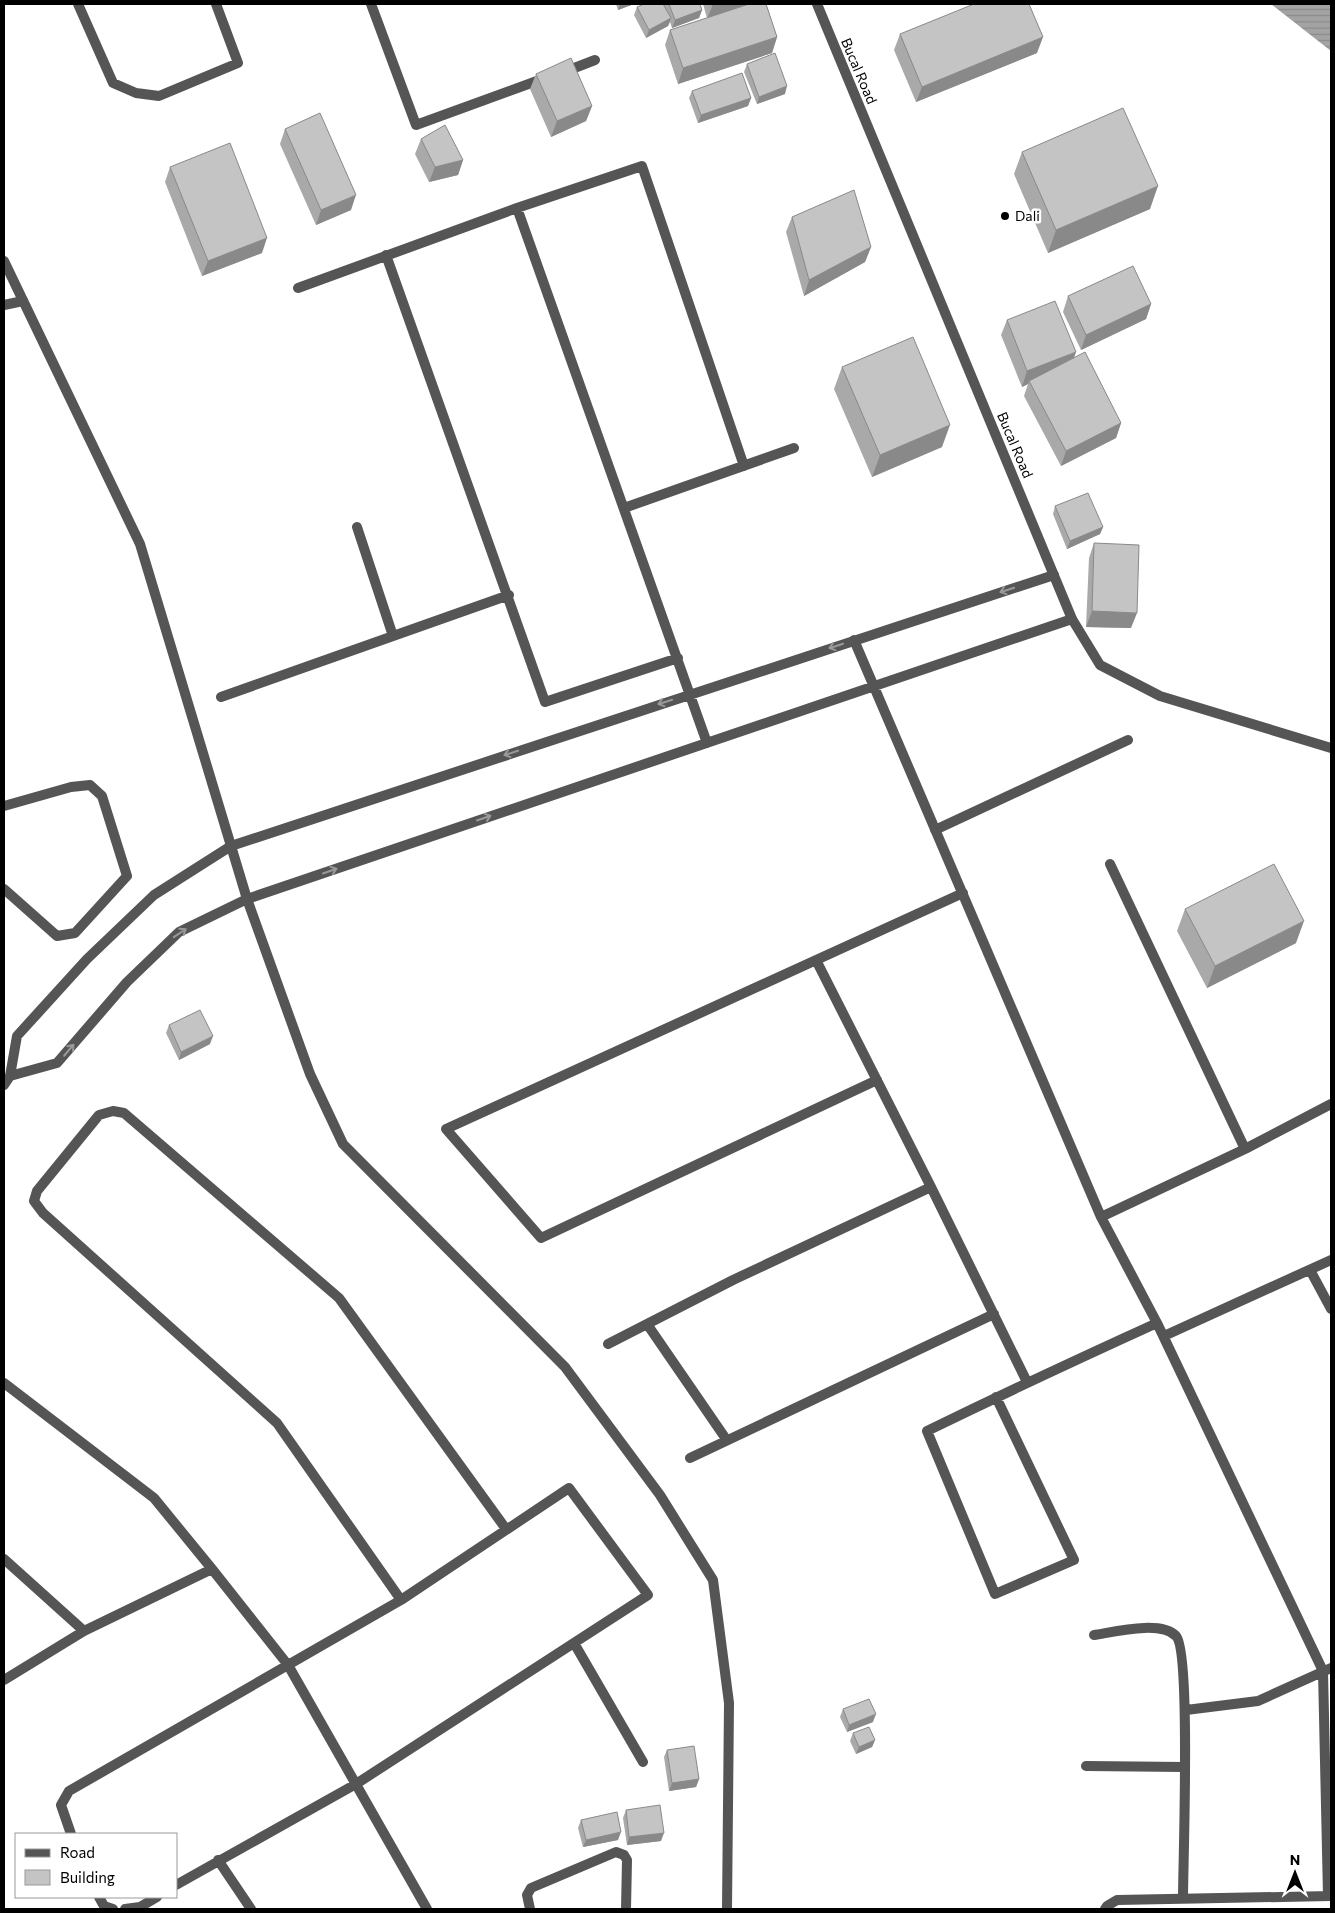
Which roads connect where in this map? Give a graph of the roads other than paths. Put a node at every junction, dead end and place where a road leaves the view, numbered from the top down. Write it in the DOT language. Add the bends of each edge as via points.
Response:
graph roads {
  1 [pos="78,4"];
  2 [pos="216,4"];
  3 [pos="371,4"];
  4 [pos="816,4"];
  5 [pos="595,60"];
  6 [pos="517,208"];
  7 [pos="386,255"];
  8 [pos="4,261"];
  9 [pos="298,288"];
  10 [pos="23,302"];
  11 [pos="4,304"];
  12 [pos="794,448"];
  13 [pos="744,466"];
  14 [pos="624,508"];
  15 [pos="357,527"];
  16 [pos="1054,575"];
  17 [pos="509,595"];
  18 [pos="1072,619"];
  19 [pos="393,636"];
  20 [pos="854,640"];
  21 [pos="678,658"];
  22 [pos="873,687"];
  23 [pos="690,694"];
  24 [pos="222,698"];
  25 [pos="1128,740"];
  26 [pos="707,743"];
  27 [pos="1331,748"];
  28 [pos="4,806"];
  29 [pos="936,830"];
  30 [pos="231,846"];
  31 [pos="1110,864"];
  32 [pos="4,889"];
  33 [pos="963,893"];
  34 [pos="247,899"];
  35 [pos="816,960"];
  36 [pos="877,1080"];
  37 [pos="7,1081"];
  38 [pos="1331,1104"];
  39 [pos="1245,1149"];
  40 [pos="931,1187"];
  41 [pos="1101,1217"];
  42 [pos="1331,1260"];
  43 [pos="1310,1270"];
  44 [pos="1331,1309"];
  45 [pos="994,1314"];
  46 [pos="1157,1323"];
  47 [pos="647,1324"];
  48 [pos="1164,1336"];
  49 [pos="608,1344"];
  50 [pos="1027,1382"];
  51 [pos="4,1383"];
  52 [pos="996,1397"];
  53 [pos="726,1440"];
  54 [pos="690,1458"];
  55 [pos="506,1529"];
  56 [pos="4,1559"];
  57 [pos="212,1569"];
  58 [pos="401,1600"];
  59 [pos="84,1631"];
  60 [pos="1094,1635"];
  61 [pos="574,1642"];
  62 [pos="288,1665"];
  63 [pos="1327,1669"];
  64 [pos="4,1680"];
  65 [pos="1186,1710"];
  66 [pos="644,1762"];
  67 [pos="1086,1766"];
  68 [pos="1184,1767"];
  69 [pos="356,1784"];
  70 [pos="70,1833"];
  71 [pos="218,1860"];
  72 [pos="178,1884"];
  73 [pos="1330,1896"];
  74 [pos="100,1898"];
  75 [pos="155,1898"];
  76 [pos="1183,1898"];
  77 [pos="113,1909"];
  78 [pos="125,1909"];
  79 [pos="251,1909"];
  80 [pos="427,1909"];
  81 [pos="530,1909"];
  82 [pos="626,1909"];
  83 [pos="727,1909"];
  84 [pos="1106,1909"];
  1 -- 2 [label="street" via="113,83 136,93 159,96 238,63"];
  3 -- 5 [label="street" via="416,125"];
  4 -- 16 [label="street, Bucal Road"];
  6 -- 7 [label="street"];
  6 -- 13 [label="street" via="642,166"];
  6 -- 14 [label="street"];
  7 -- 9 [label="street"];
  7 -- 17 [label="street"];
  8 -- 10 [label="street"];
  10 -- 11 [label="street"];
  10 -- 30 [label="street" via="140,544"];
  12 -- 13 [label="street"];
  13 -- 14 [label="street"];
  14 -- 21 [label="street"];
  15 -- 19 [label="street"];
  16 -- 18 [label="street, Bucal Road"];
  16 -- 20 [label="street, one-way"];
  17 -- 19 [label="street"];
  17 -- 21 [label="street" via="545,702"];
  18 -- 22 [label="street"];
  18 -- 27 [label="street, Bucal Road" via="1100,665 1160,696"];
  19 -- 24 [label="street"];
  20 -- 22 [label="street"];
  20 -- 23 [label="street, one-way"];
  21 -- 23 [label="street"];
  22 -- 26 [label="street"];
  22 -- 29 [label="street"];
  23 -- 26 [label="street"];
  23 -- 30 [label="street, one-way"];
  25 -- 29 [label="street"];
  34 -- 26 [label="street, one-way"];
  28 -- 32 [label="street" via="70,787 90,785 102,796 127,876 75,933 57,936"];
  29 -- 33 [label="street"];
  30 -- 34 [label="street"];
  30 -- 37 [label="street" via="154,895 87,959 16,1036"];
  31 -- 39 [label="street"];
  33 -- 35 [label="street"];
  33 -- 41 [label="street"];
  37 -- 34 [label="street, one-way" via="57,1063 127,982 179,932"];
  34 -- 83 [label="street" via="310,1074 343,1144 564,1367 655,1488 712,1580 729,1703"];
  35 -- 36 [label="street"];
  35 -- 36 [label="street" via="446,1129 541,1238"];
  36 -- 40 [label="street"];
  38 -- 39 [label="street"];
  39 -- 41 [label="street"];
  40 -- 45 [label="street"];
  40 -- 47 [label="street"];
  41 -- 46 [label="street"];
  42 -- 43 [label="street"];
  43 -- 44 [label="street"];
  43 -- 48 [label="street"];
  45 -- 50 [label="street"];
  45 -- 53 [label="street"];
  46 -- 48 [label="street"];
  46 -- 50 [label="street"];
  47 -- 49 [label="street"];
  47 -- 53 [label="street"];
  48 -- 63 [label="street"];
  50 -- 52 [label="street"];
  51 -- 57 [label="street" via="154,1498"];
  52 -- 52 [label="street" via="1074,1560 995,1594 927,1430"];
  53 -- 54 [label="street"];
  55 -- 58 [label="street"];
  55 -- 58 [label="street" via="339,1298 124,1112 99,1115 38,1191 34,1201 43,1213 277,1423"];
  55 -- 61 [label="street" via="569,1488 648,1595"];
  56 -- 59 [label="street"];
  57 -- 59 [label="street"];
  57 -- 62 [label="street"];
  58 -- 62 [label="street"];
  59 -- 64 [label="street"];
  60 -- 65 [label="street" via="1144,1628 1160,1629 1177,1637"];
  61 -- 66 [label="street"];
  61 -- 69 [label="street"];
  62 -- 69 [label="street"];
  62 -- 70 [label="street" via="69,1791 61,1805"];
  63 -- 65 [label="street" via="1258,1701"];
  63 -- 73 [label="street"];
  65 -- 68 [label="street"];
  67 -- 68 [label="street"];
  68 -- 76 [label="street"];
  69 -- 71 [label="street"];
  69 -- 80 [label="street"];
  71 -- 72 [label="street"];
  71 -- 79 [label="street"];
  73 -- 76 [label="street"];
  74 -- 77 [label="street" via="104,1906"];
  75 -- 78 [label="street" via="140,1907"];
  76 -- 84 [label="street" via="1117,1900"];
  81 -- 82 [label="street" via="527,1895 531,1888 616,1852 627,1860"];
}
